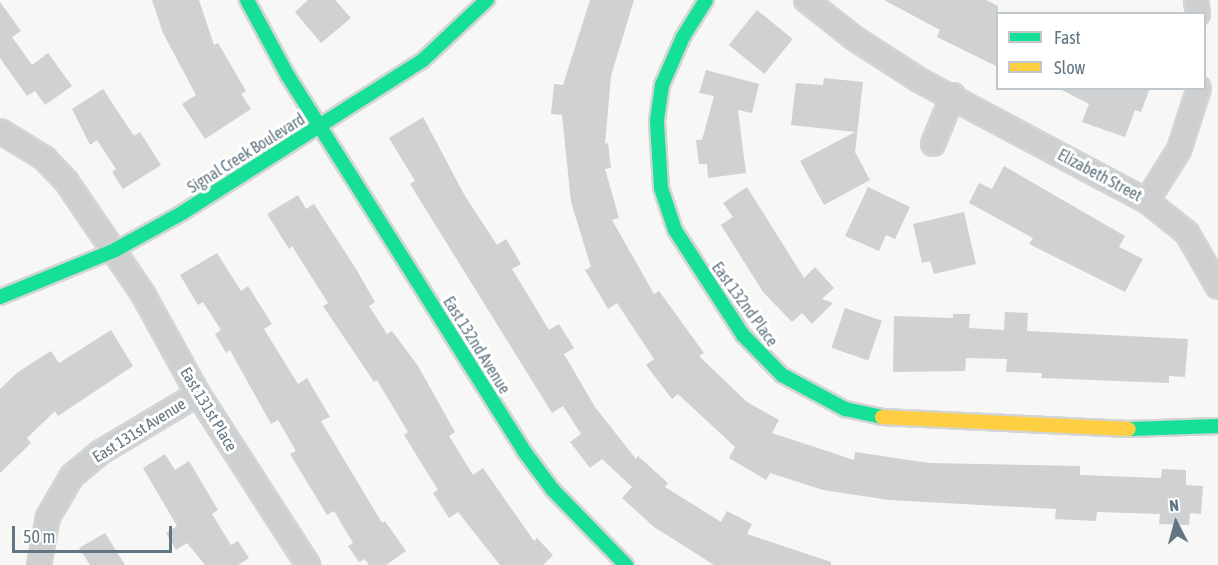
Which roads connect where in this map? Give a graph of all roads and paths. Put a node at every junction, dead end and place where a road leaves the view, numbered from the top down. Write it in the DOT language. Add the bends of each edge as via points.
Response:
graph roads {
  1 [pos="247,0"];
  2 [pos="487,0"];
  3 [pos="706,0"];
  4 [pos="806,0"];
  5 [pos="1198,90"];
  6 [pos="953,95"];
  7 [pos="321,126"];
  8 [pos="0,131"];
  9 [pos="933,144"];
  10 [pos="1147,201"];
  11 [pos="115,250"];
  12 [pos="1218,287"];
  13 [pos="0,297"];
  14 [pos="198,394"];
  15 [pos="1218,426"];
  16 [pos="39,565"];
  17 [pos="308,565"];
  18 [pos="626,565"];
  1 -- 7 [label="street, East 132nd Avenue" via="288,76"];
  2 -- 7 [label="street, Signal Creek Boulevard" via="423,60"];
  3 -- 15 [label="street, East 132nd Place" via="682,37 662,85 657,122 661,188 675,230 719,300 743,335 782,375 845,409 900,420 1150,430"];
  4 -- 6 [label="street, Elizabeth Street" via="882,58"];
  5 -- 10 [label="street" via="1179,150"];
  6 -- 9 [label="street"];
  6 -- 10 [label="street, Elizabeth Street"];
  7 -- 11 [label="street, Signal Creek Boulevard"];
  7 -- 18 [label="street, East 132nd Avenue" via="524,450 553,490"];
  8 -- 11 [label="street, East 131st Place" via="44,158 66,181"];
  10 -- 12 [label="street, Elizabeth Street" via="1187,233"];
  11 -- 13 [label="street, Signal Creek Boulevard"];
  11 -- 14 [label="street, East 131st Place"];
  14 -- 16 [label="street, East 131st Avenue" via="101,452 72,476 48,517"];
  14 -- 17 [label="street, East 131st Place"];
}
